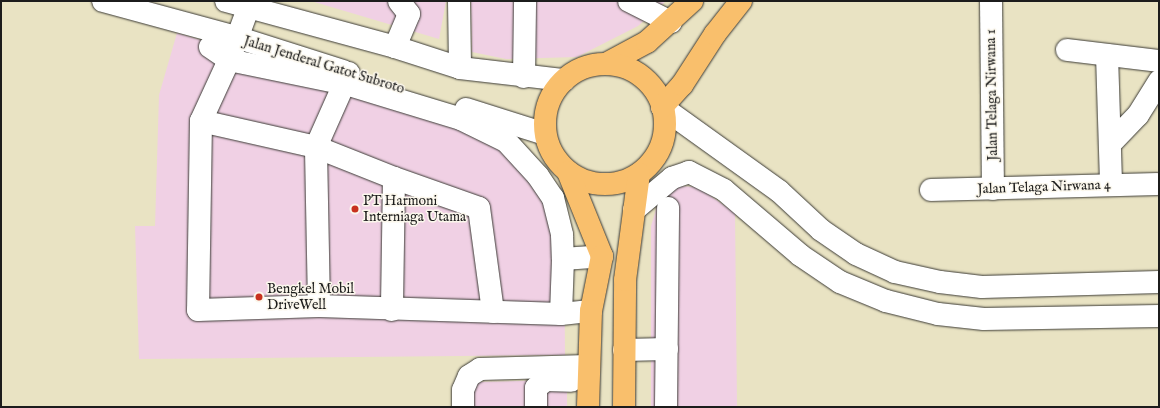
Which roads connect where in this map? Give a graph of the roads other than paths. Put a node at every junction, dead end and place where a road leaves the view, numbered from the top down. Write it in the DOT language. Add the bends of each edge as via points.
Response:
graph roads {
  1 [pos="103,1"];
  2 [pos="226,1"];
  3 [pos="459,1"];
  4 [pos="525,1"];
  5 [pos="630,1"];
  6 [pos="692,1"];
  7 [pos="741,1"];
  8 [pos="991,1"];
  9 [pos="249,6"];
  10 [pos="404,7"];
  11 [pos="671,22"];
  12 [pos="239,38"];
  13 [pos="210,47"];
  14 [pos="395,48"];
  15 [pos="1067,50"];
  16 [pos="1107,55"];
  17 [pos="229,60"];
  18 [pos="1159,60"];
  19 [pos="606,64"];
  20 [pos="460,68"];
  21 [pos="524,77"];
  22 [pos="347,79"];
  23 [pos="564,80"];
  24 [pos="1159,81"];
  25 [pos="662,107"];
  26 [pos="201,122"];
  27 [pos="545,134"];
  28 [pos="1110,144"];
  29 [pos="316,147"];
  30 [pos="568,172"];
  31 [pos="639,174"];
  32 [pos="394,178"];
  33 [pos="1157,184"];
  34 [pos="1111,185"];
  35 [pos="993,189"];
  36 [pos="931,190"];
  37 [pos="668,208"];
  38 [pos="634,210"];
  39 [pos="602,256"];
  40 [pos="563,259"];
  41 [pos="1159,282"];
  42 [pos="1025,286"];
  43 [pos="319,306"];
  44 [pos="392,310"];
  45 [pos="493,312"];
  46 [pos="591,312"];
  47 [pos="561,314"];
  48 [pos="1159,316"];
  49 [pos="1026,318"];
  50 [pos="667,349"];
  51 [pos="624,350"];
  52 [pos="588,374"];
  53 [pos="463,407"];
  54 [pos="536,407"];
  55 [pos="588,407"];
  56 [pos="624,407"];
  57 [pos="666,407"];
  1 -- 12 [label="street, Jalan Jenderal Gatot Subroto"];
  2 -- 9 [label="street"];
  3 -- 20 [label="street"];
  4 -- 21 [label="street"];
  5 -- 11 [label="street"];
  6 -- 11 [label="main road"];
  7 -- 25 [label="main road" via="714,34 682,85"];
  8 -- 35 [label="street, Jalan Telaga Nirwana 1"];
  9 -- 12 [label="street"];
  9 -- 14 [label="street"];
  10 -- 14 [label="street"];
  11 -- 19 [label="main road" via="647,42"];
  12 -- 17 [label="street"];
  12 -- 22 [label="street, Jalan Jenderal Gatot Subroto"];
  13 -- 17 [label="street"];
  14 -- 20 [label="street"];
  15 -- 16 [label="street"];
  16 -- 18 [label="street"];
  16 -- 28 [label="street"];
  17 -- 22 [label="street"];
  17 -- 26 [label="street"];
  19 -- 23 [label="main road" via="591,66"];
  19 -- 25 [label="main road" via="635,72 647,81"];
  20 -- 21 [label="street"];
  21 -- 23 [label="street"];
  22 -- 27 [label="street, Jalan Jenderal Gatot Subroto"];
  22 -- 29 [label="street"];
  22 -- 40 [label="street" via="461,119 506,141 538,176 553,198 562,235"];
  23 -- 27 [label="main road" via="548,104"];
  24 -- 28 [label="street" via="1138,115"];
  25 -- 31 [label="main road" via="664,137 659,151"];
  25 -- 42 [label="street" via="779,191 821,230 856,254 895,272 940,282 982,287"];
  26 -- 29 [label="street"];
  26 -- 43 [label="street" via="198,310"];
  27 -- 30 [label="main road" via="557,162"];
  28 -- 34 [label="street"];
  29 -- 32 [label="street"];
  29 -- 43 [label="street"];
  30 -- 31 [label="main road" via="596,184 626,181"];
  30 -- 39 [label="main road"];
  31 -- 38 [label="main road"];
  32 -- 44 [label="street"];
  32 -- 45 [label="street" via="479,208"];
  33 -- 34 [label="street, Jalan Telaga Nirwana 4"];
  34 -- 35 [label="street, Jalan Telaga Nirwana 4"];
  35 -- 36 [label="street, Jalan Telaga Nirwana 4"];
  37 -- 50 [label="street"];
  38 -- 49 [label="street" via="672,178 689,172 724,190 800,255 840,282 886,301 938,314 984,319"];
  38 -- 51 [label="main road" via="625,280"];
  39 -- 40 [label="street"];
  39 -- 46 [label="main road"];
  40 -- 47 [label="street"];
  41 -- 42 [label="street"];
  42 -- 49 [label="street"];
  43 -- 44 [label="street"];
  44 -- 45 [label="street"];
  45 -- 47 [label="street"];
  46 -- 47 [label="street"];
  46 -- 52 [label="main road"];
  48 -- 49 [label="street"];
  50 -- 51 [label="street"];
  50 -- 57 [label="street"];
  51 -- 56 [label="main road"];
  52 -- 53 [label="street" via="480,369 469,376 463,390"];
  52 -- 54 [label="street" via="546,380 536,388"];
  52 -- 55 [label="main road"];
}
